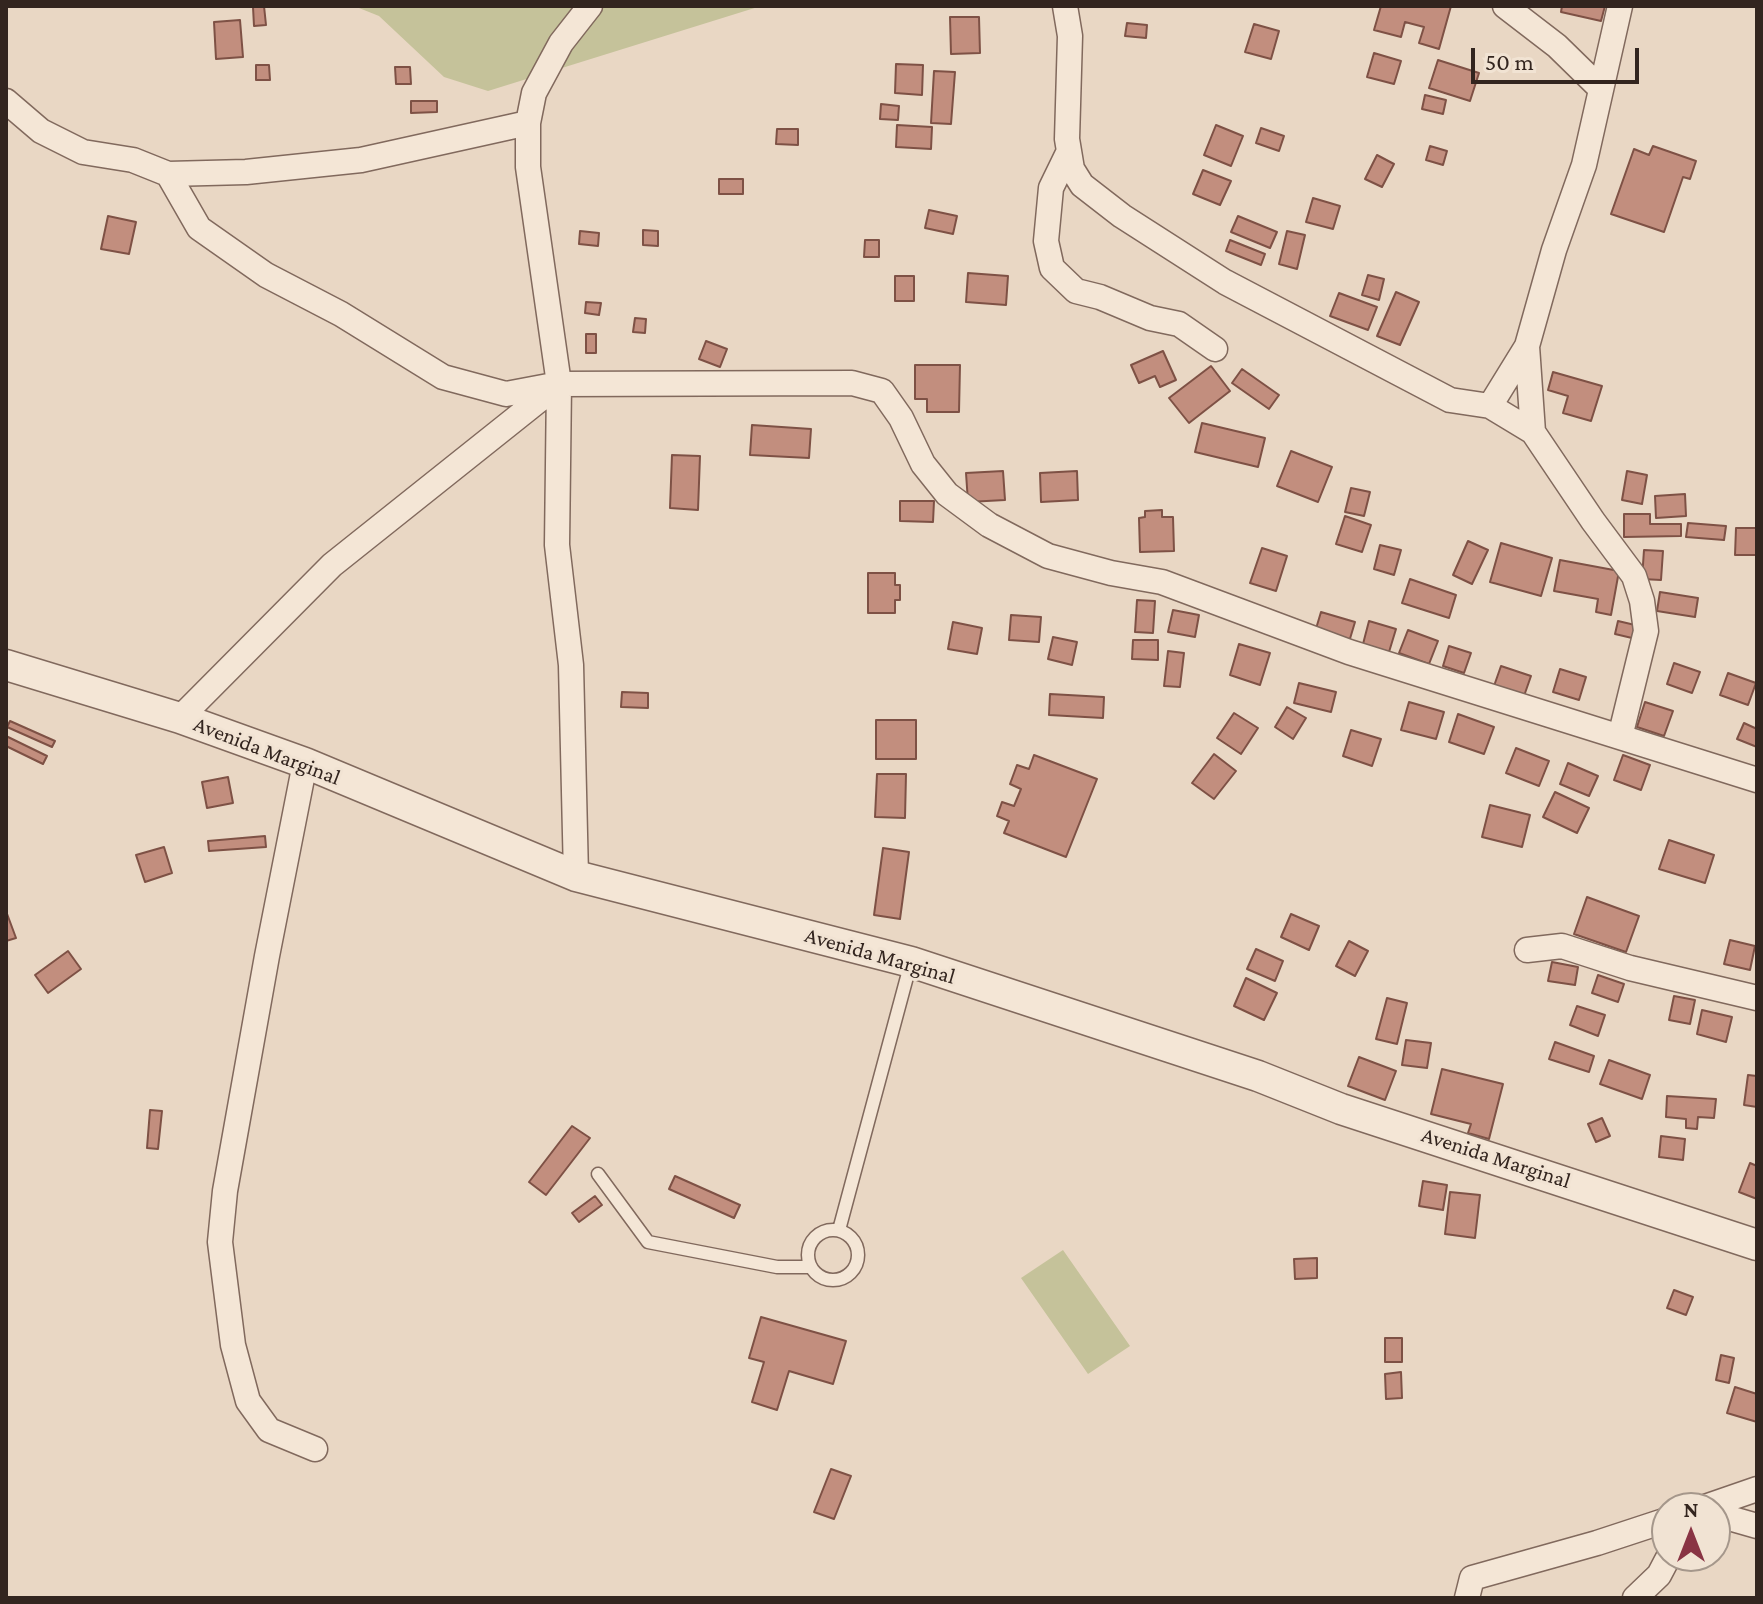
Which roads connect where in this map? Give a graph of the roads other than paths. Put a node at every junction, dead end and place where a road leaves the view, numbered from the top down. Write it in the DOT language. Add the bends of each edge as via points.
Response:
graph roads {
  1 [pos="590,6"];
  2 [pos="1065,6"];
  3 [pos="1505,6"];
  4 [pos="1620,6"];
  5 [pos="1601,89"];
  6 [pos="6,101"];
  7 [pos="528,123"];
  8 [pos="1069,151"];
  9 [pos="168,174"];
  10 [pos="1527,346"];
  11 [pos="1215,349"];
  12 [pos="559,384"];
  13 [pos="1490,406"];
  14 [pos="1533,432"];
  15 [pos="6,665"];
  16 [pos="180,718"];
  17 [pos="1620,737"];
  18 [pos="305,763"];
  19 [pos="1757,780"];
  20 [pos="576,876"];
  21 [pos="1527,950"];
  22 [pos="911,962"];
  23 [pos="1757,998"];
  24 [pos="598,1174"];
  25 [pos="839,1230"];
  26 [pos="1757,1245"];
  27 [pos="810,1267"];
  28 [pos="315,1449"];
  29 [pos="1757,1489"];
  30 [pos="1731,1498"];
  31 [pos="1731,1519"];
  32 [pos="1651,1525"];
  33 [pos="1757,1526"];
  34 [pos="1661,1576"];
  35 [pos="1467,1598"];
  36 [pos="1635,1598"];
  1 -- 7 [label="street" via="561,43 534,93"];
  2 -- 8 [label="street" via="1070,36"];
  3 -- 5 [label="street"];
  4 -- 5 [label="street"];
  5 -- 10 [label="street" via="1584,165"];
  6 -- 9 [label="street" via="41,131 83,152 133,160"];
  7 -- 9 [label="street" via="361,160"];
  7 -- 12 [label="street" via="528,167"];
  8 -- 11 [label="street" via="1051,188 1046,241 1052,268 1076,291 1179,324"];
  8 -- 13 [label="street" via="1082,185 1225,282 1450,400"];
  9 -- 12 [label="street" via="199,228 266,275 443,377 506,394"];
  10 -- 13 [label="street"];
  10 -- 14 [label="street"];
  12 -- 16 [label="street" via="332,565"];
  12 -- 17 [label="street" via="852,383 882,391 923,464 947,494 989,525 1048,556 1162,582 1349,652"];
  12 -- 20 [label="street" via="557,545 571,665"];
  13 -- 14 [label="street"];
  14 -- 17 [label="street" via="1634,576 1642,601 1646,631"];
  15 -- 16 [label="street, Avenida Marginal"];
  16 -- 18 [label="street, Avenida Marginal"];
  17 -- 19 [label="street"];
  18 -- 20 [label="street, Avenida Marginal"];
  18 -- 28 [label="street" via="264,971 220,1242 233,1345 248,1401 269,1430"];
  20 -- 22 [label="street, Avenida Marginal"];
  21 -- 23 [label="street" via="1562,946"];
  22 -- 25 [label="lane"];
  22 -- 26 [label="street, Avenida Marginal"];
  24 -- 27 [label="lane" via="648,1242 777,1267"];
  25 -- 27 [label="lane" via="814,1237 808,1248"];
  25 -- 27 [label="lane" via="851,1236 857,1248 858,1261 851,1272 827,1279"];
  29 -- 30 [label="street"];
  31 -- 33 [label="street"];
  32 -- 35 [label="street" via="1472,1578"];
  34 -- 36 [label="street"];
}
